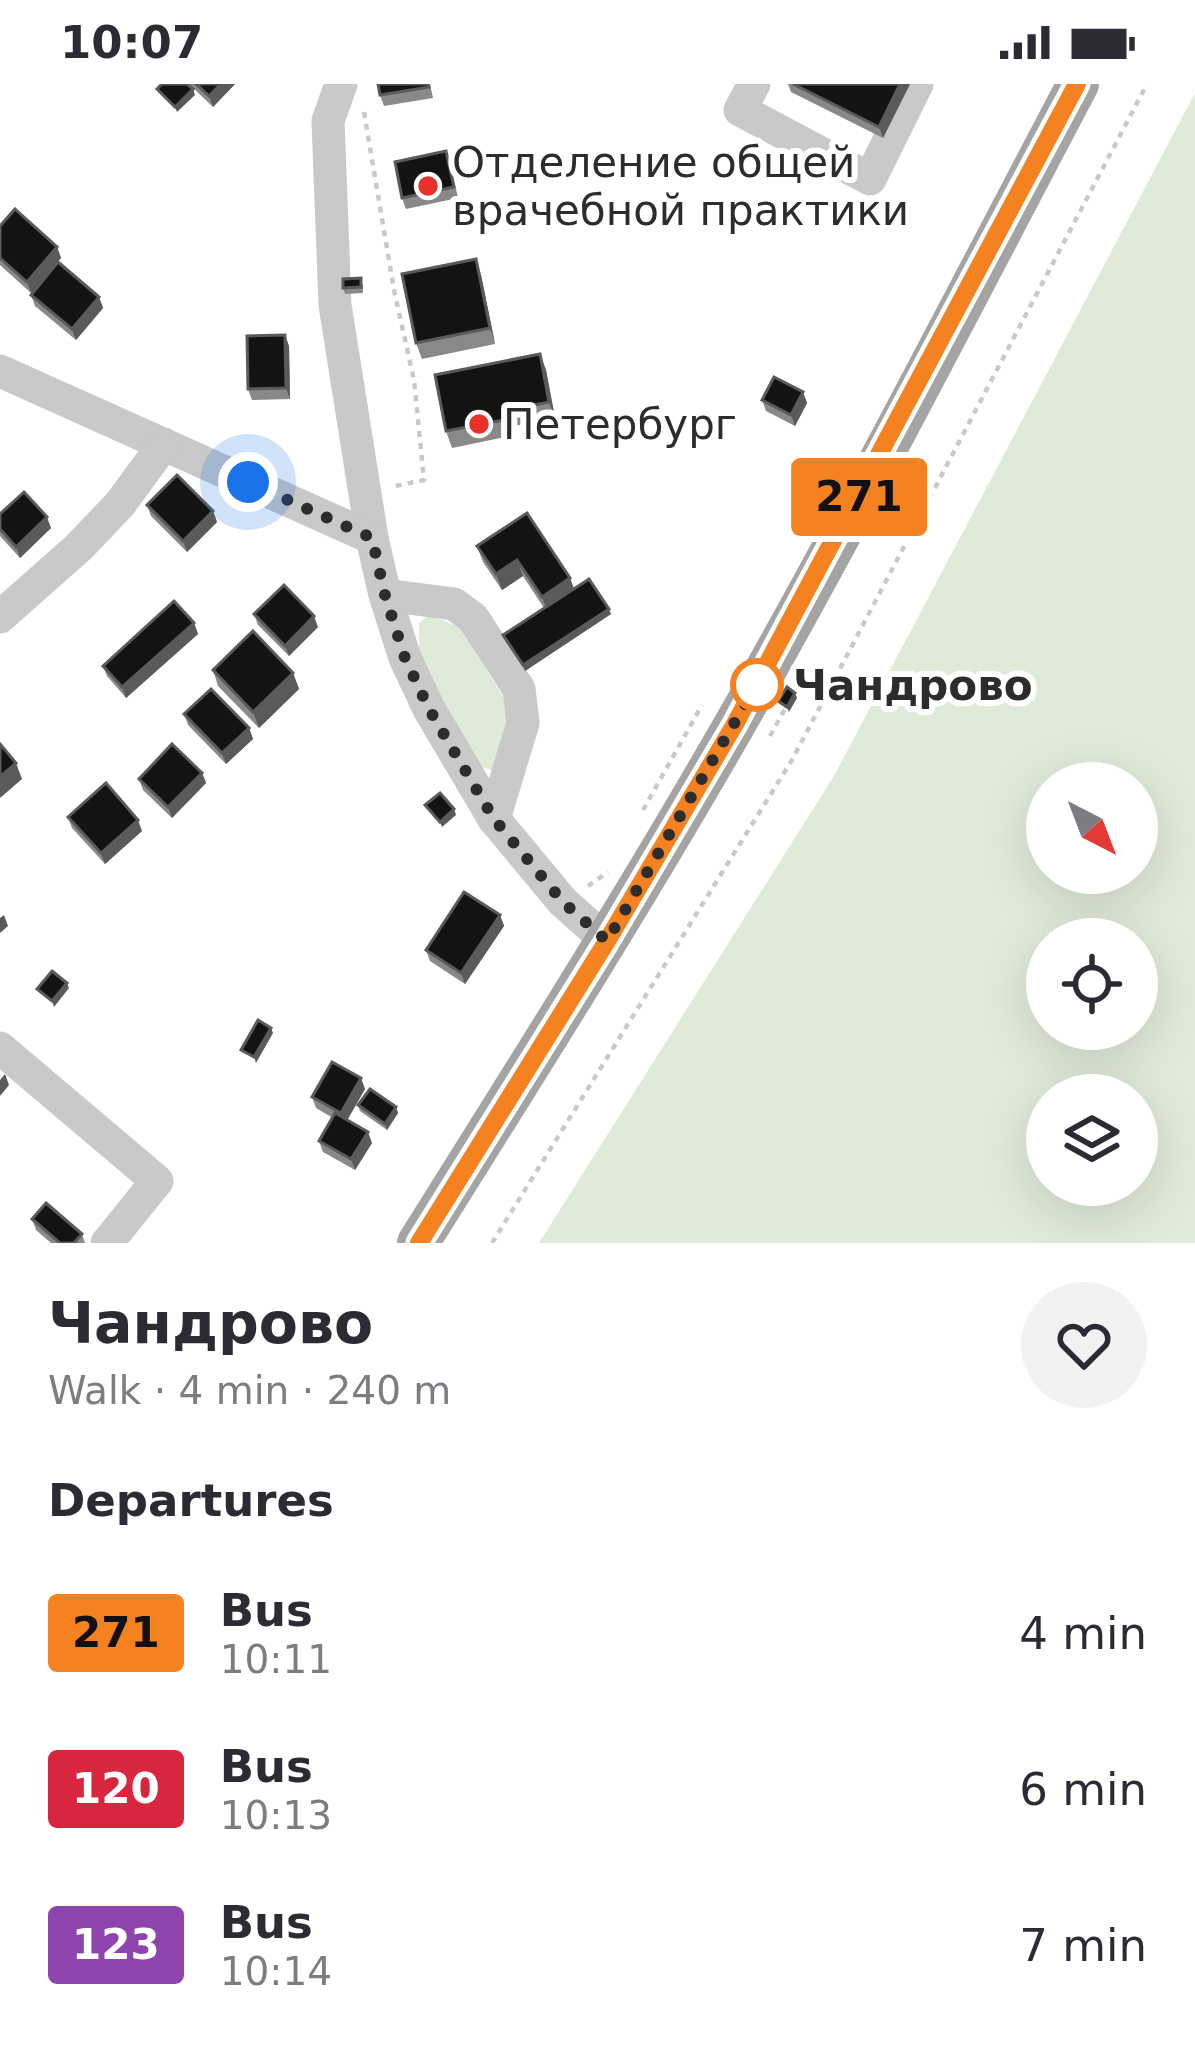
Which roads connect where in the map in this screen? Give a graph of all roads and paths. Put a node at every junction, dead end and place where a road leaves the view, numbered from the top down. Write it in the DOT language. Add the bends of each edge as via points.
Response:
graph roads {
  1 [pos="754,84"];
  2 [pos="917,84"];
  3 [pos="1078,84"];
  4 [pos="1148,84"];
  5 [pos="351,89"];
  6 [pos="0,371"];
  7 [pos="164,444"];
  8 [pos="365,493"];
  9 [pos="372,538"];
  10 [pos="385,595"];
  11 [pos="0,616"];
  12 [pos="789,702"];
  13 [pos="703,705"];
  14 [pos="767,741"];
  15 [pos="638,818"];
  16 [pos="494,819"];
  17 [pos="617,855"];
  18 [pos="563,902"];
  19 [pos="607,941"];
  20 [pos="0,1048"];
  21 [pos="107,1243"];
  22 [pos="418,1243"];
  23 [pos="492,1243"];
  1 -- 2 [label="street" via="740,110 870,179"];
  3 -- 19 [label="main road" via="771,659"];
  4 -- 23 [label="path" via="792,760"];
  5 -- 8 [label="street" via="328,121 335,305"];
  5 -- 8 [label="path" via="414,380 424,480"];
  6 -- 7 [label="street"];
  7 -- 9 [label="street"];
  7 -- 11 [label="street" via="80,547"];
  8 -- 9 [label="street"];
  9 -- 10 [label="street"];
  10 -- 16 [label="street" via="429,709"];
  10 -- 16 [label="street" via="454,604 519,689 523,723"];
  12 -- 14 [label="path"];
  13 -- 15 [label="path"];
  16 -- 18 [label="street"];
  17 -- 18 [label="path" via="607,874"];
  18 -- 19 [label="street"];
  19 -- 22 [label="main road"];
  20 -- 21 [label="street" via="157,1180"];
}
